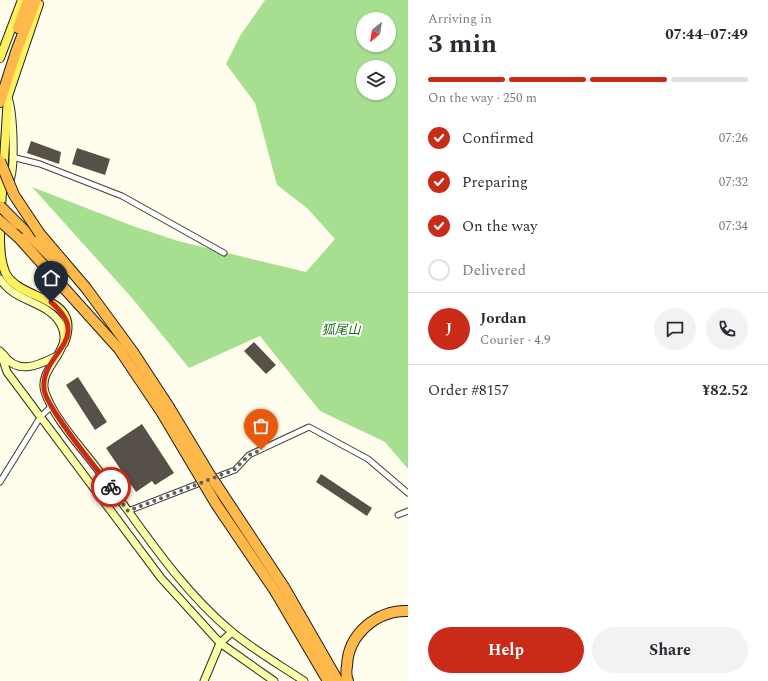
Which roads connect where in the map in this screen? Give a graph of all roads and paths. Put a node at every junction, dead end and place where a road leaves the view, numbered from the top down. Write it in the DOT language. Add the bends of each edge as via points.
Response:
graph roads {
  1 [pos="22,0"];
  2 [pos="28,0"];
  3 [pos="36,0"];
  4 [pos="40,0"];
  5 [pos="0,58"];
  6 [pos="0,78"];
  7 [pos="4,99"];
  8 [pos="3,121"];
  9 [pos="12,157"];
  10 [pos="0,161"];
  11 [pos="2,194"];
  12 [pos="0,206"];
  13 [pos="0,221"];
  14 [pos="0,224"];
  15 [pos="0,232"];
  16 [pos="224,253"];
  17 [pos="0,279"];
  18 [pos="105,316"];
  19 [pos="64,343"];
  20 [pos="0,350"];
  21 [pos="56,357"];
  22 [pos="52,406"];
  23 [pos="166,410"];
  24 [pos="41,416"];
  25 [pos="0,482"];
  26 [pos="408,493"];
  27 [pos="128,511"];
  28 [pos="408,511"];
  29 [pos="398,515"];
  30 [pos="408,611"];
  31 [pos="232,632"];
  32 [pos="220,643"];
  33 [pos="204,681"];
  34 [pos="274,681"];
  35 [pos="304,681"];
  36 [pos="328,681"];
  37 [pos="338,681"];
  38 [pos="348,681"];
  1 -- 5 [label="main road"];
  2 -- 6 [label="highway"];
  3 -- 7 [label="highway" via="16,52"];
  4 -- 7 [label="main road"];
  7 -- 8 [label="main road"];
  7 -- 9 [label="main road" via="12,115"];
  8 -- 11 [label="main road"];
  9 -- 11 [label="main road" via="10,179"];
  9 -- 16 [label="street" via="40,164 122,196"];
  10 -- 18 [label="highway, bridge" via="14,195 40,234 86,288"];
  11 -- 14 [label="main road"];
  12 -- 18 [label="highway, bridge"];
  13 -- 23 [label="highway, bridge" via="19,238 119,349"];
  15 -- 19 [label="main road" via="1,259 7,275 17,285 51,302 64,312 68,325"];
  17 -- 19 [label="main road" via="10,292 56,316 62,326"];
  18 -- 23 [label="highway" via="133,352"];
  19 -- 21 [label="main road"];
  20 -- 21 [label="main road" via="7,361 20,366 36,367"];
  20 -- 24 [label="main road" via="7,372"];
  21 -- 22 [label="main road" via="46,376 44,390"];
  22 -- 24 [label="street"];
  22 -- 27 [label="main road"];
  23 -- 36 [label="highway, bridge" via="216,504 275,591"];
  23 -- 37 [label="highway, bridge" via="284,587"];
  24 -- 25 [label="street"];
  24 -- 32 [label="main road" via="161,578"];
  26 -- 27 [label="street" via="368,459 309,427 249,455 234,470"];
  27 -- 31 [label="main road" via="165,563"];
  28 -- 29 [label="street"];
  30 -- 38 [label="highway" via="395,611 377,618 362,629 347,657"];
  31 -- 32 [label="main road"];
  31 -- 35 [label="main road"];
  32 -- 33 [label="main road"];
  32 -- 34 [label="main road"];
}
